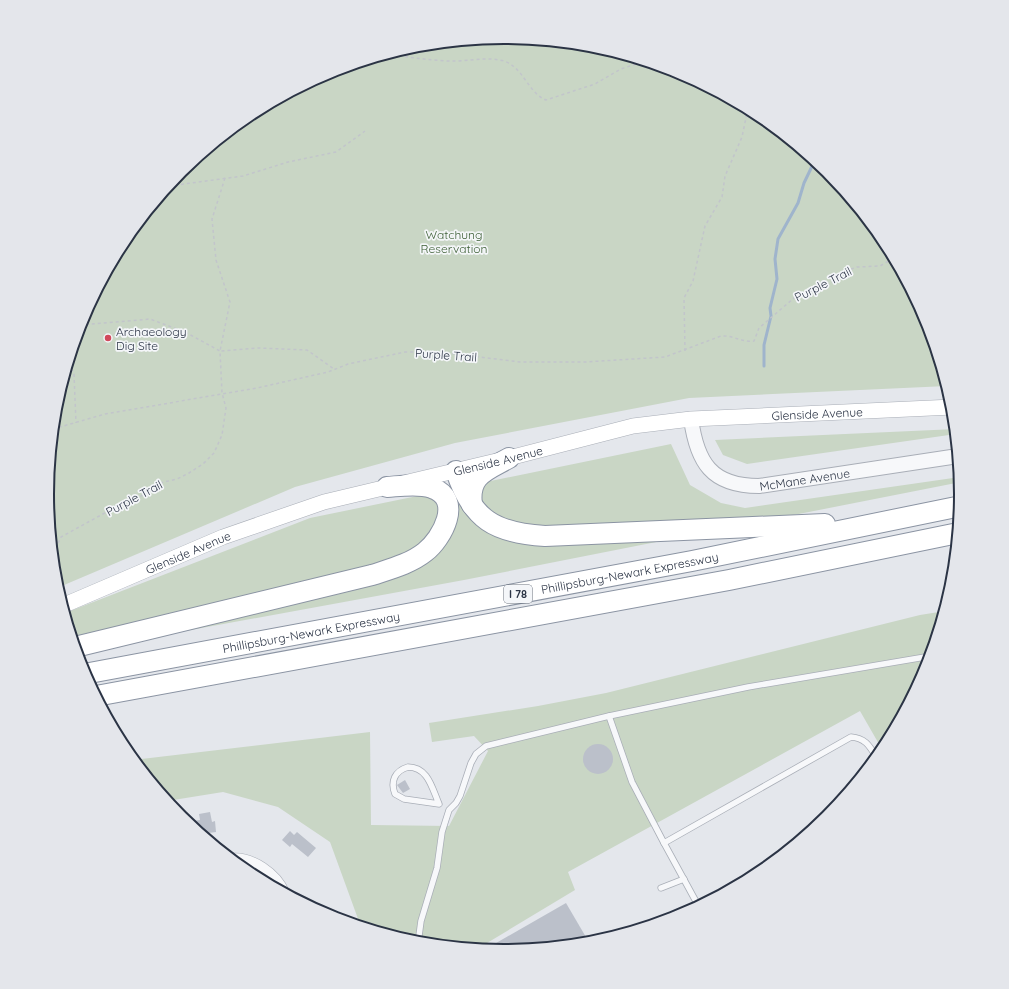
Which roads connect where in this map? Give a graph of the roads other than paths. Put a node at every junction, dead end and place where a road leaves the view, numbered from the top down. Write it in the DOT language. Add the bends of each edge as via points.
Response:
graph roads {
  1 [pos="946,407"];
  2 [pos="691,419"];
  3 [pos="953,457"];
  4 [pos="509,458"];
  5 [pos="451,472"];
  6 [pos="387,487"];
  7 [pos="472,505"];
  8 [pos="955,507"];
  9 [pos="955,507"];
  10 [pos="449,508"];
  11 [pos="953,534"];
  12 [pos="67,604"];
  13 [pos="80,646"];
  14 [pos="925,657"];
  15 [pos="91,673"];
  16 [pos="101,695"];
  17 [pos="609,716"];
  18 [pos="873,753"];
  19 [pos="439,804"];
  20 [pos="449,810"];
  21 [pos="664,844"];
  22 [pos="243,861"];
  23 [pos="684,879"];
  24 [pos="280,885"];
  25 [pos="661,888"];
  26 [pos="698,902"];
  27 [pos="419,936"];
  1 -- 2 [label="main road, Glenside Avenue"];
  2 -- 3 [label="street, McMane Avenue" via="695,444 707,467 718,477 744,486 759,486"];
  2 -- 4 [label="main road, Glenside Avenue" via="633,426"];
  4 -- 5 [label="main road, Glenside Avenue"];
  4 -- 7 [label="highway" via="484,472 474,482 470,496"];
  5 -- 6 [label="main road, Glenside Avenue"];
  5 -- 7 [label="highway"];
  5 -- 10 [label="highway"];
  6 -- 10 [label="highway" via="430,487 443,495"];
  6 -- 12 [label="main road, Glenside Avenue" via="324,502 224,537"];
  7 -- 8 [label="highway" via="484,518 503,528 545,536 824,524"];
  9 -- 15 [label="highway, Phillipsburg-Newark Expressway / I 78" via="692,561"];
  10 -- 13 [label="highway" via="445,526 432,546 400,566"];
  11 -- 16 [label="highway, Phillipsburg-Newark Expressway / I 78" via="730,580"];
  14 -- 17 [label="lane" via="748,687"];
  17 -- 20 [label="lane" via="486,746 474,758 460,796"];
  17 -- 21 [label="lane" via="632,782"];
  18 -- 21 [label="lane" via="865,741 859,737 851,737"];
  19 -- 19 [label="lane" via="428,778 420,769 408,767 394,777 393,788 399,797"];
  19 -- 20 [label="lane"];
  20 -- 27 [label="lane"];
  21 -- 23 [label="lane"];
  22 -- 24 [label="street" via="266,871"];
  23 -- 25 [label="lane"];
  23 -- 26 [label="lane"];
}
